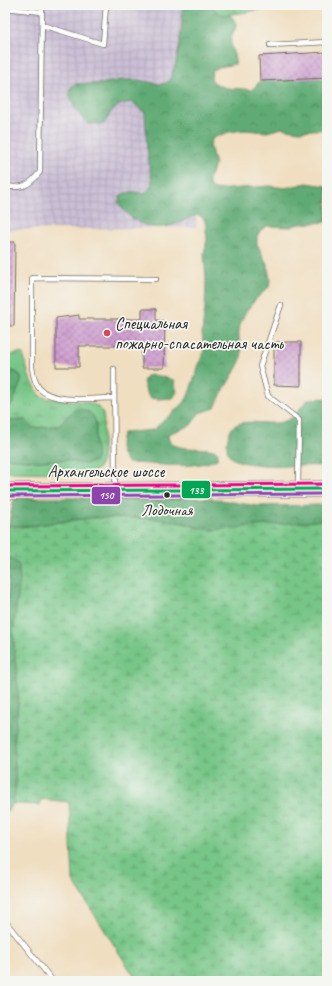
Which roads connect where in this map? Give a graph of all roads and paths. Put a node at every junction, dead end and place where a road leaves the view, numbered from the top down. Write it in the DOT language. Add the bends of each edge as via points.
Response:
graph roads {
  1 [pos="42,5"];
  2 [pos="106,5"];
  3 [pos="5,8"];
  4 [pos="42,12"];
  5 [pos="42,25"];
  6 [pos="327,42"];
  7 [pos="270,45"];
  8 [pos="5,186"];
  9 [pos="156,279"];
  10 [pos="281,305"];
  11 [pos="114,369"];
  12 [pos="114,398"];
  13 [pos="115,489"];
  14 [pos="298,489"];
  15 [pos="327,489"];
  16 [pos="5,490"];
  17 [pos="5,921"];
  18 [pos="53,981"];
  1 -- 4 [label="lane"];
  2 -- 5 [label="lane" via="103,44"];
  3 -- 4 [label="lane"];
  4 -- 5 [label="lane"];
  5 -- 8 [label="lane" via="40,172 32,182 18,188"];
  6 -- 7 [label="lane"];
  9 -- 12 [label="lane" via="32,278 32,367 38,388 47,395 57,398"];
  10 -- 14 [label="lane" via="260,366 268,396 299,420"];
  11 -- 12 [label="lane"];
  12 -- 13 [label="lane"];
  13 -- 14 [label="main road, Архангельское шоссе"];
  13 -- 16 [label="main road, Архангельское шоссе"];
  14 -- 15 [label="main road, Архангельское шоссе"];
  17 -- 18 [label="lane"];
}
